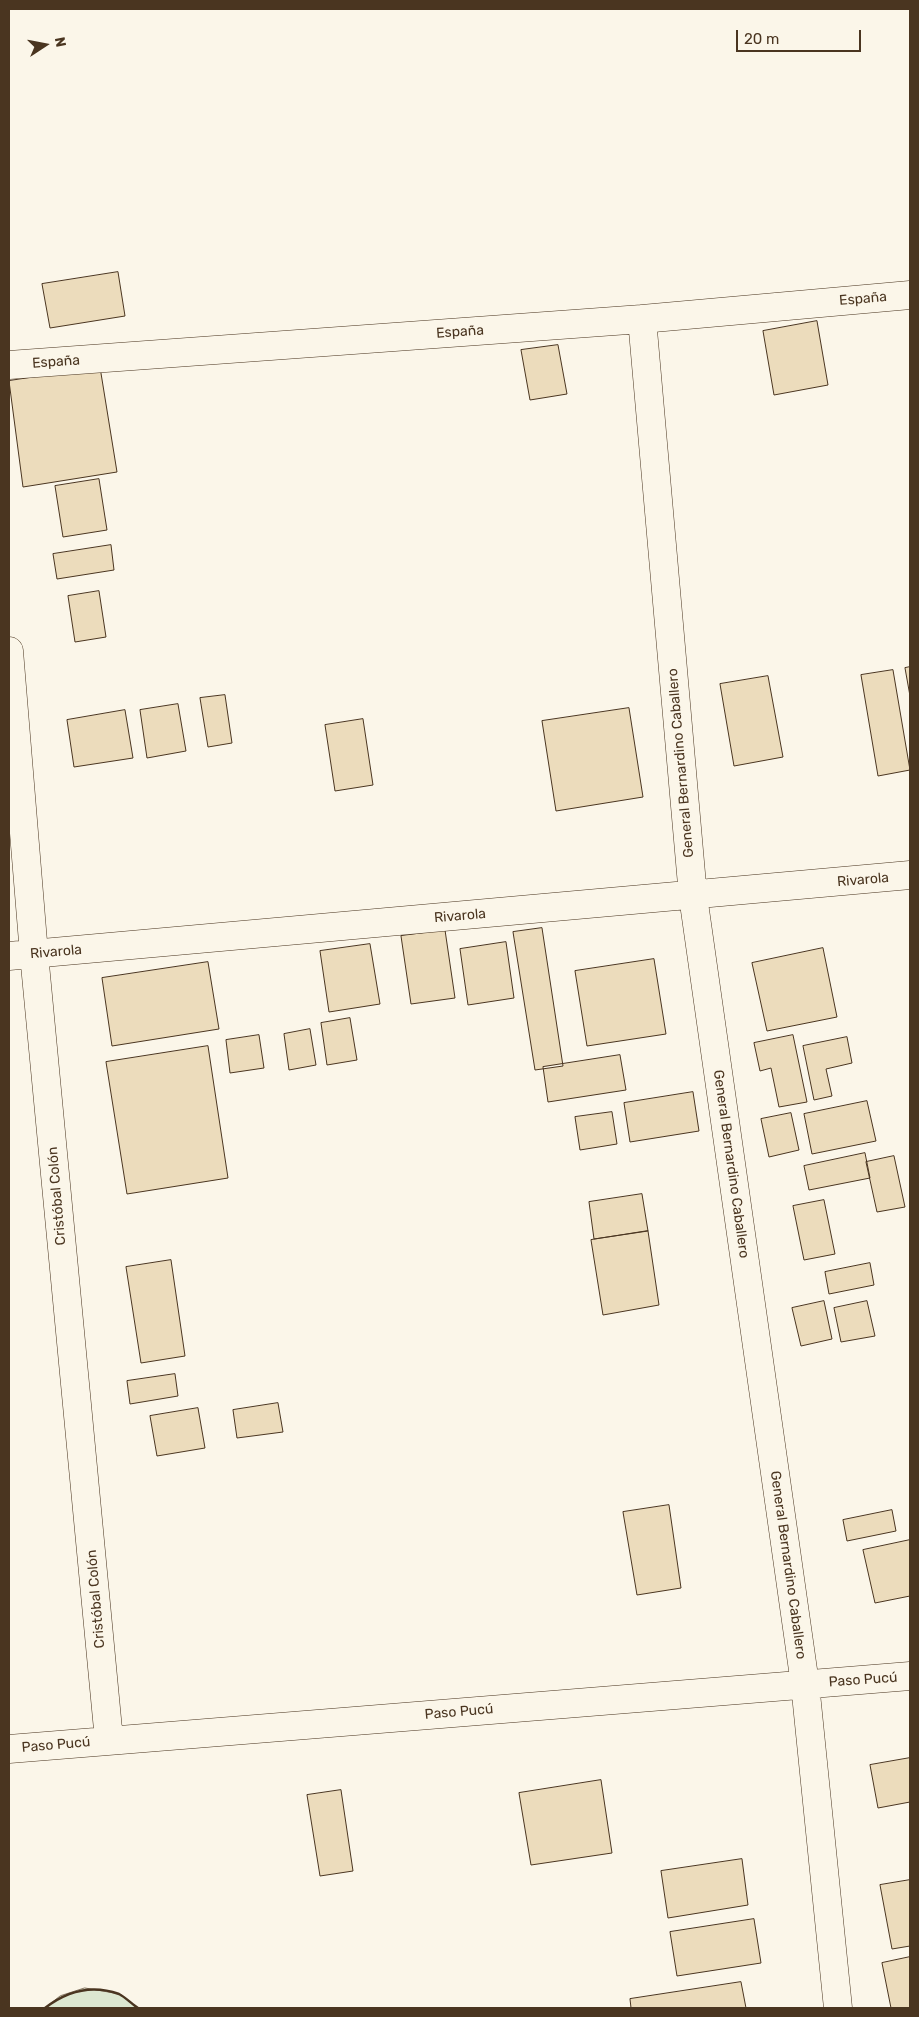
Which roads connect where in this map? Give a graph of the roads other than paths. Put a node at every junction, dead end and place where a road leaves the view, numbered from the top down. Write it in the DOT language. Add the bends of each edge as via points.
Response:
graph roads {
  1 [pos="910,295"];
  2 [pos="642,319"];
  3 [pos="9,365"];
  4 [pos="9,651"];
  5 [pos="910,875"];
  6 [pos="693,896"];
  7 [pos="22,955"];
  8 [pos="910,1676"];
  9 [pos="805,1684"];
  10 [pos="109,1740"];
  11 [pos="9,1749"];
  12 [pos="838,2008"];
  1 -- 2 [label="street, España"];
  2 -- 3 [label="street, España"];
  2 -- 6 [label="street, General Bernardino Caballero"];
  4 -- 7 [label="street, Cristóbal Colón"];
  5 -- 6 [label="street, Rivarola"];
  6 -- 7 [label="street, Rivarola"];
  6 -- 9 [label="street, General Bernardino Caballero"];
  7 -- 10 [label="street, Cristóbal Colón"];
  8 -- 9 [label="street, Paso Pucú"];
  9 -- 10 [label="street, Paso Pucú"];
  9 -- 12 [label="street, General Bernardino Caballero"];
  10 -- 11 [label="street, Paso Pucú"];
}
